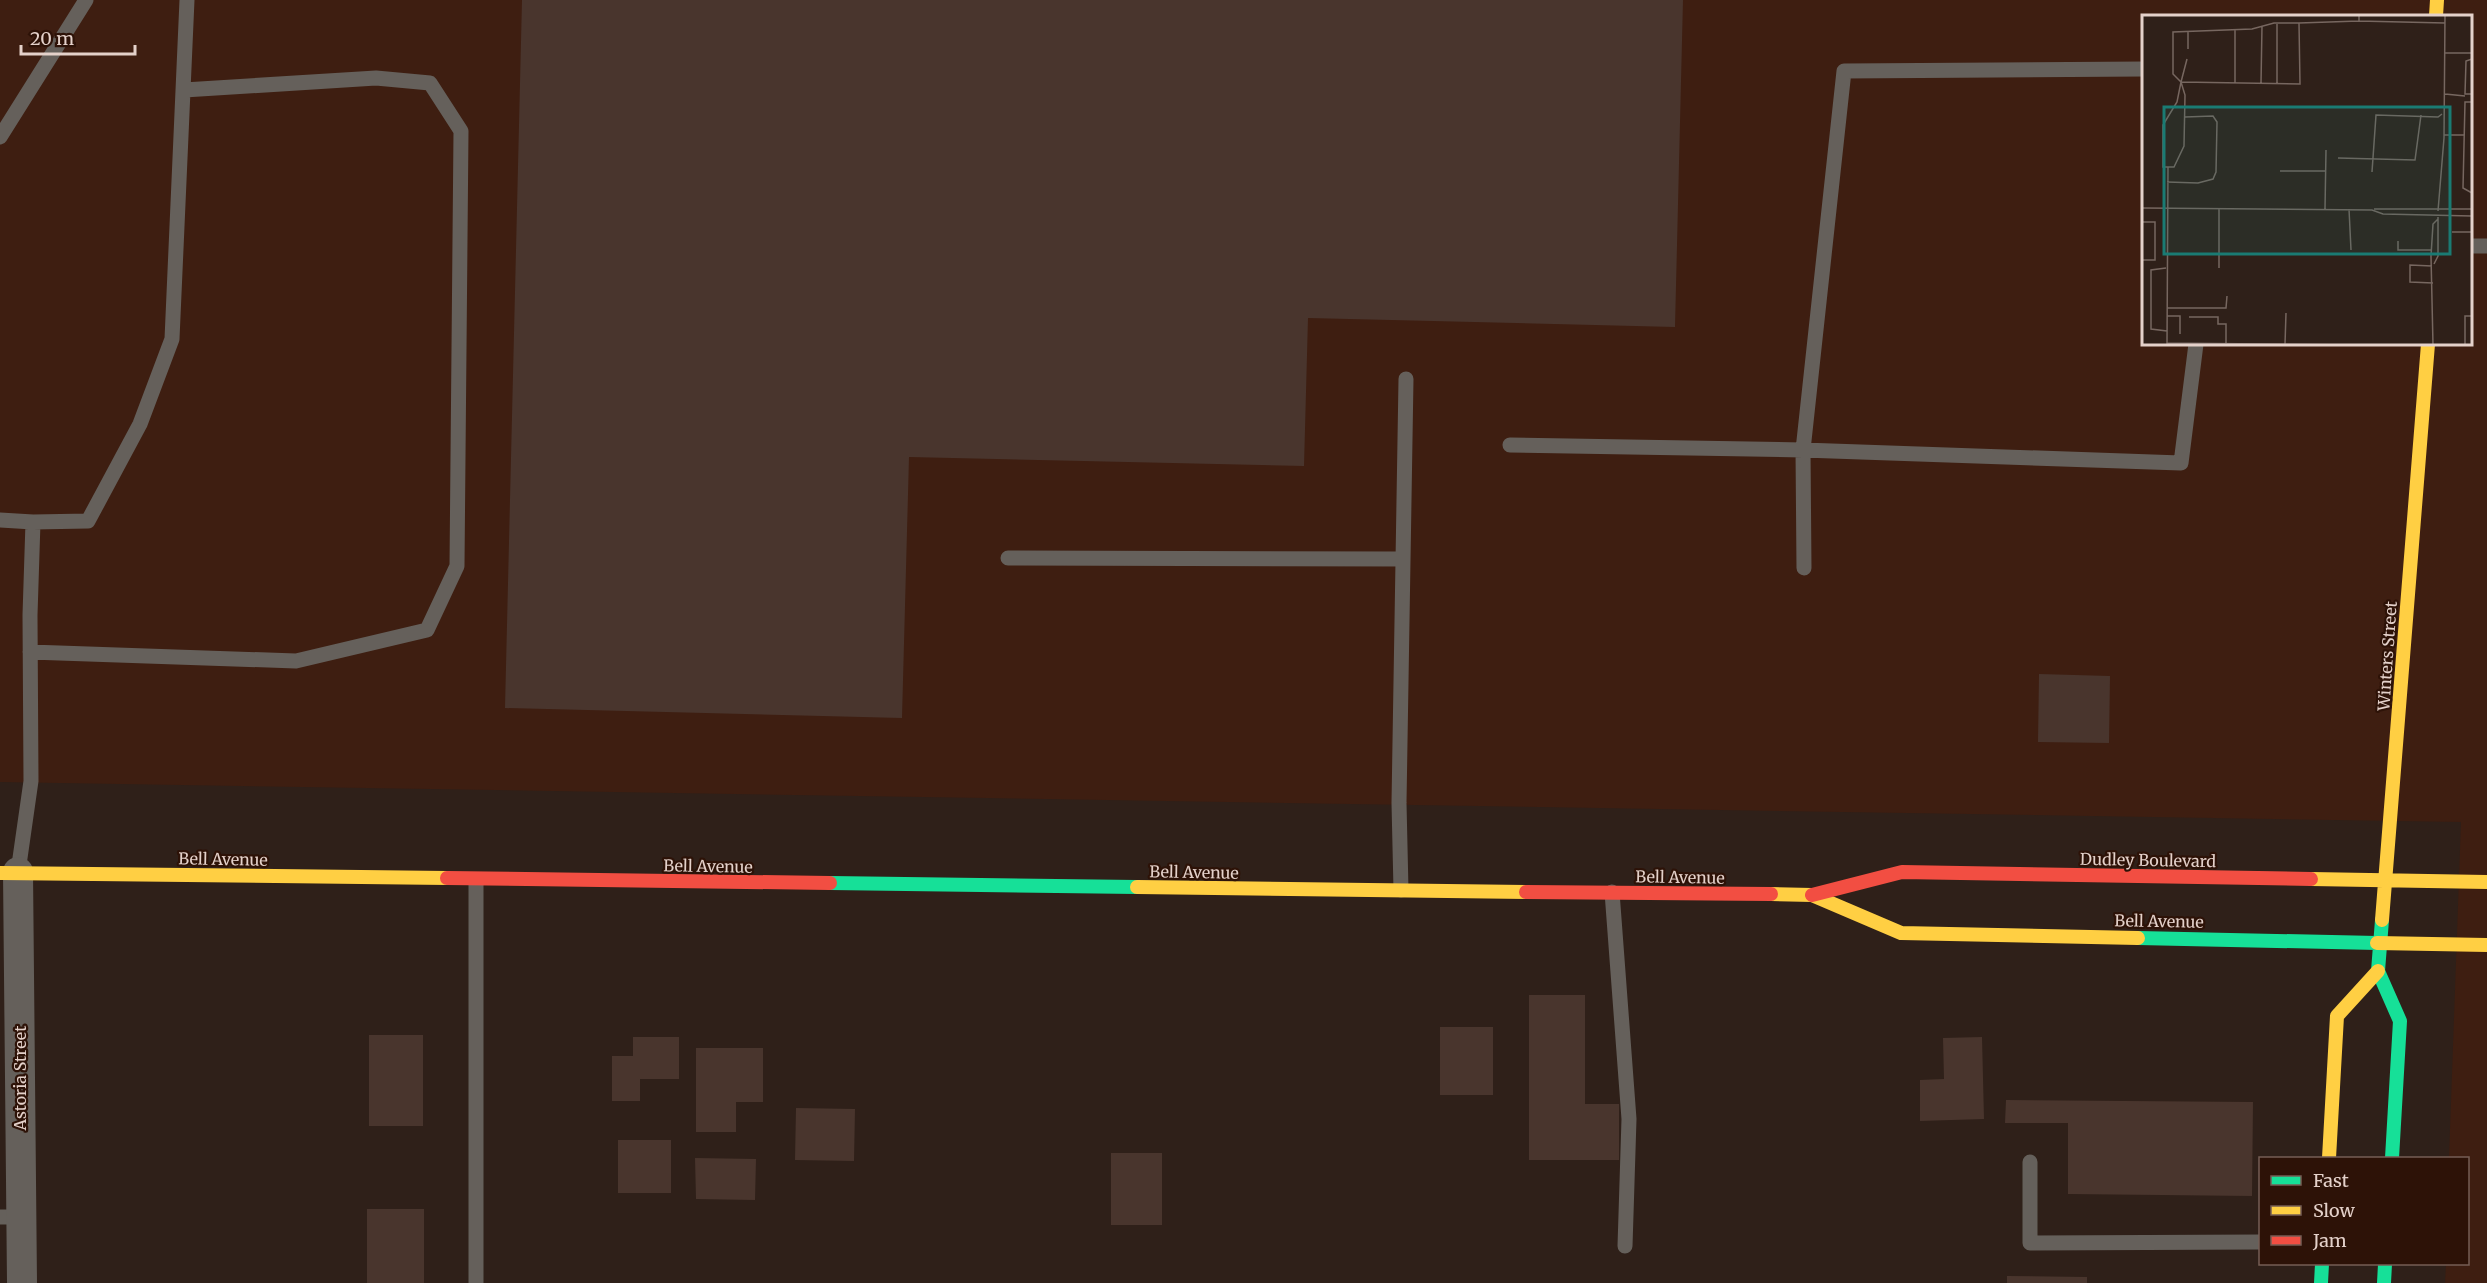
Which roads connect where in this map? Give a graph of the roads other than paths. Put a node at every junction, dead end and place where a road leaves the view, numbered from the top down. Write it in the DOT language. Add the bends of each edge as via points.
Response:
graph roads {
  1 [pos="86,0"];
  2 [pos="187,0"];
  3 [pos="2437,0"];
  4 [pos="2436,15"];
  5 [pos="2142,69"];
  6 [pos="184,90"];
  7 [pos="0,137"];
  8 [pos="2196,345"];
  9 [pos="2428,345"];
  10 [pos="1406,379"];
  11 [pos="1510,445"];
  12 [pos="1803,450"];
  13 [pos="0,520"];
  14 [pos="33,522"];
  15 [pos="1008,558"];
  16 [pos="1402,559"];
  17 [pos="1804,568"];
  18 [pos="30,652"];
  19 [pos="9,873"];
  20 [pos="2386,879"];
  21 [pos="476,880"];
  22 [pos="2487,882"];
  23 [pos="1401,890"];
  24 [pos="1612,892"];
  25 [pos="1812,895"];
  26 [pos="2381,942"];
  27 [pos="2487,945"];
  28 [pos="2378,971"];
  29 [pos="2329,1157"];
  30 [pos="2392,1157"];
  31 [pos="2030,1162"];
  32 [pos="11,1217"];
  33 [pos="2259,1242"];
  34 [pos="1625,1246"];
  35 [pos="2322,1265"];
  36 [pos="2385,1265"];
  37 [pos="22,1283"];
  38 [pos="476,1283"];
  39 [pos="2321,1283"];
  40 [pos="2384,1283"];
  1 -- 7 [label="lane"];
  2 -- 6 [label="lane"];
  3 -- 4 [label="main road"];
  5 -- 12 [label="lane" via="1844,70"];
  6 -- 14 [label="lane" via="172,339 140,424 88,521"];
  6 -- 18 [label="lane" via="376,78 430,83 461,131 457,566 427,630 296,661"];
  8 -- 12 [label="lane" via="2181,463"];
  9 -- 20 [label="main road, Winters Street"];
  10 -- 16 [label="lane"];
  11 -- 12 [label="lane"];
  12 -- 17 [label="lane"];
  13 -- 14 [label="lane"];
  14 -- 18 [label="lane"];
  15 -- 16 [label="lane"];
  16 -- 23 [label="lane"];
  18 -- 19 [label="lane" via="31,782"];
  19 -- 21 [label="main road, Bell Avenue"];
  19 -- 32 [label="street, Astoria Street"];
  20 -- 22 [label="main road, Dudley Boulevard"];
  20 -- 25 [label="main road, Dudley Boulevard" via="1902,873"];
  20 -- 26 [label="main road, Winters Street"];
  21 -- 23 [label="main road, Bell Avenue"];
  21 -- 38 [label="lane"];
  23 -- 24 [label="main road, Bell Avenue"];
  24 -- 25 [label="main road, Bell Avenue"];
  24 -- 34 [label="lane" via="1629,1119"];
  25 -- 26 [label="main road, Bell Avenue" via="1901,933"];
  26 -- 27 [label="main road"];
  26 -- 28 [label="main road, Winters Street"];
  28 -- 29 [label="main road" via="2337,1016"];
  28 -- 30 [label="main road, Winters Street" via="2400,1021"];
  31 -- 33 [label="lane" via="2030,1243"];
  32 -- 37 [label="street, Astoria Street"];
  35 -- 39 [label="main road"];
  36 -- 40 [label="main road"];
}
